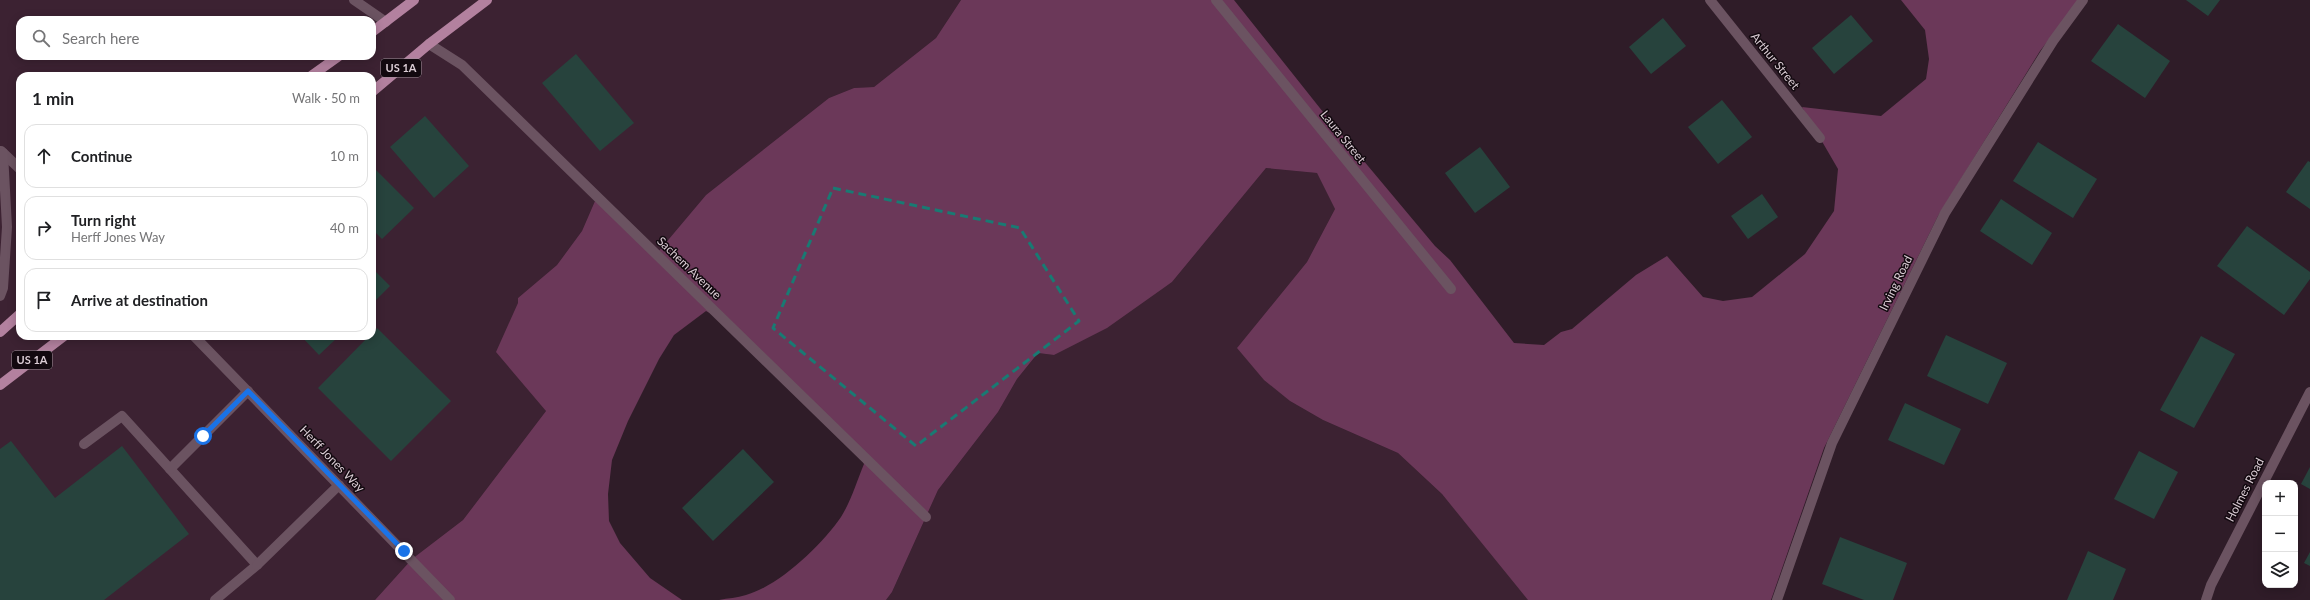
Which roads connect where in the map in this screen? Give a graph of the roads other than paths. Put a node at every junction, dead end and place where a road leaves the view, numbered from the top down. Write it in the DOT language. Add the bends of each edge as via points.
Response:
graph roads {
  1 [pos="354,0"];
  2 [pos="414,0"];
  3 [pos="487,0"];
  4 [pos="1216,0"];
  5 [pos="1710,0"];
  6 [pos="2083,0"];
  7 [pos="386,22"];
  8 [pos="376,29"];
  9 [pos="429,44"];
  10 [pos="333,60"];
  11 [pos="317,72"];
  12 [pos="376,89"];
  13 [pos="1820,138"];
  14 [pos="1,151"];
  15 [pos="16,157"];
  16 [pos="16,165"];
  17 [pos="1451,289"];
  18 [pos="0,296"];
  19 [pos="16,318"];
  20 [pos="0,332"];
  21 [pos="59,340"];
  22 [pos="198,340"];
  23 [pos="0,385"];
  24 [pos="248,391"];
  25 [pos="2310,392"];
  26 [pos="84,444"];
  27 [pos="170,469"];
  28 [pos="339,485"];
  29 [pos="926,517"];
  30 [pos="257,565"];
  31 [pos="215,600"];
  32 [pos="450,600"];
  33 [pos="1776,600"];
  34 [pos="2206,600"];
  1 -- 7 [label="street"];
  2 -- 7 [label="main road"];
  3 -- 9 [label="main road, US 1A"];
  4 -- 17 [label="street, Laura Street"];
  5 -- 13 [label="street, Arthur Street"];
  6 -- 33 [label="street, Irving Road" via="2053,40 1945,213 1832,443"];
  7 -- 8 [label="main road"];
  9 -- 12 [label="main road, US 1A"];
  9 -- 29 [label="street, Sachem Avenue" via="462,65"];
  10 -- 11 [label="main road"];
  14 -- 15 [label="street"];
  14 -- 16 [label="street"];
  14 -- 18 [label="street" via="7,226 3,288"];
  19 -- 20 [label="main road"];
  21 -- 23 [label="main road, US 1A"];
  22 -- 24 [label="street, Herff Jones Way"];
  24 -- 27 [label="street"];
  24 -- 28 [label="street, Herff Jones Way"];
  25 -- 34 [label="street, Holmes Road" via="2211,585"];
  26 -- 27 [label="street" via="122,416"];
  27 -- 30 [label="street"];
  28 -- 30 [label="street"];
  28 -- 32 [label="street, Herff Jones Way"];
  30 -- 31 [label="street"];
}
